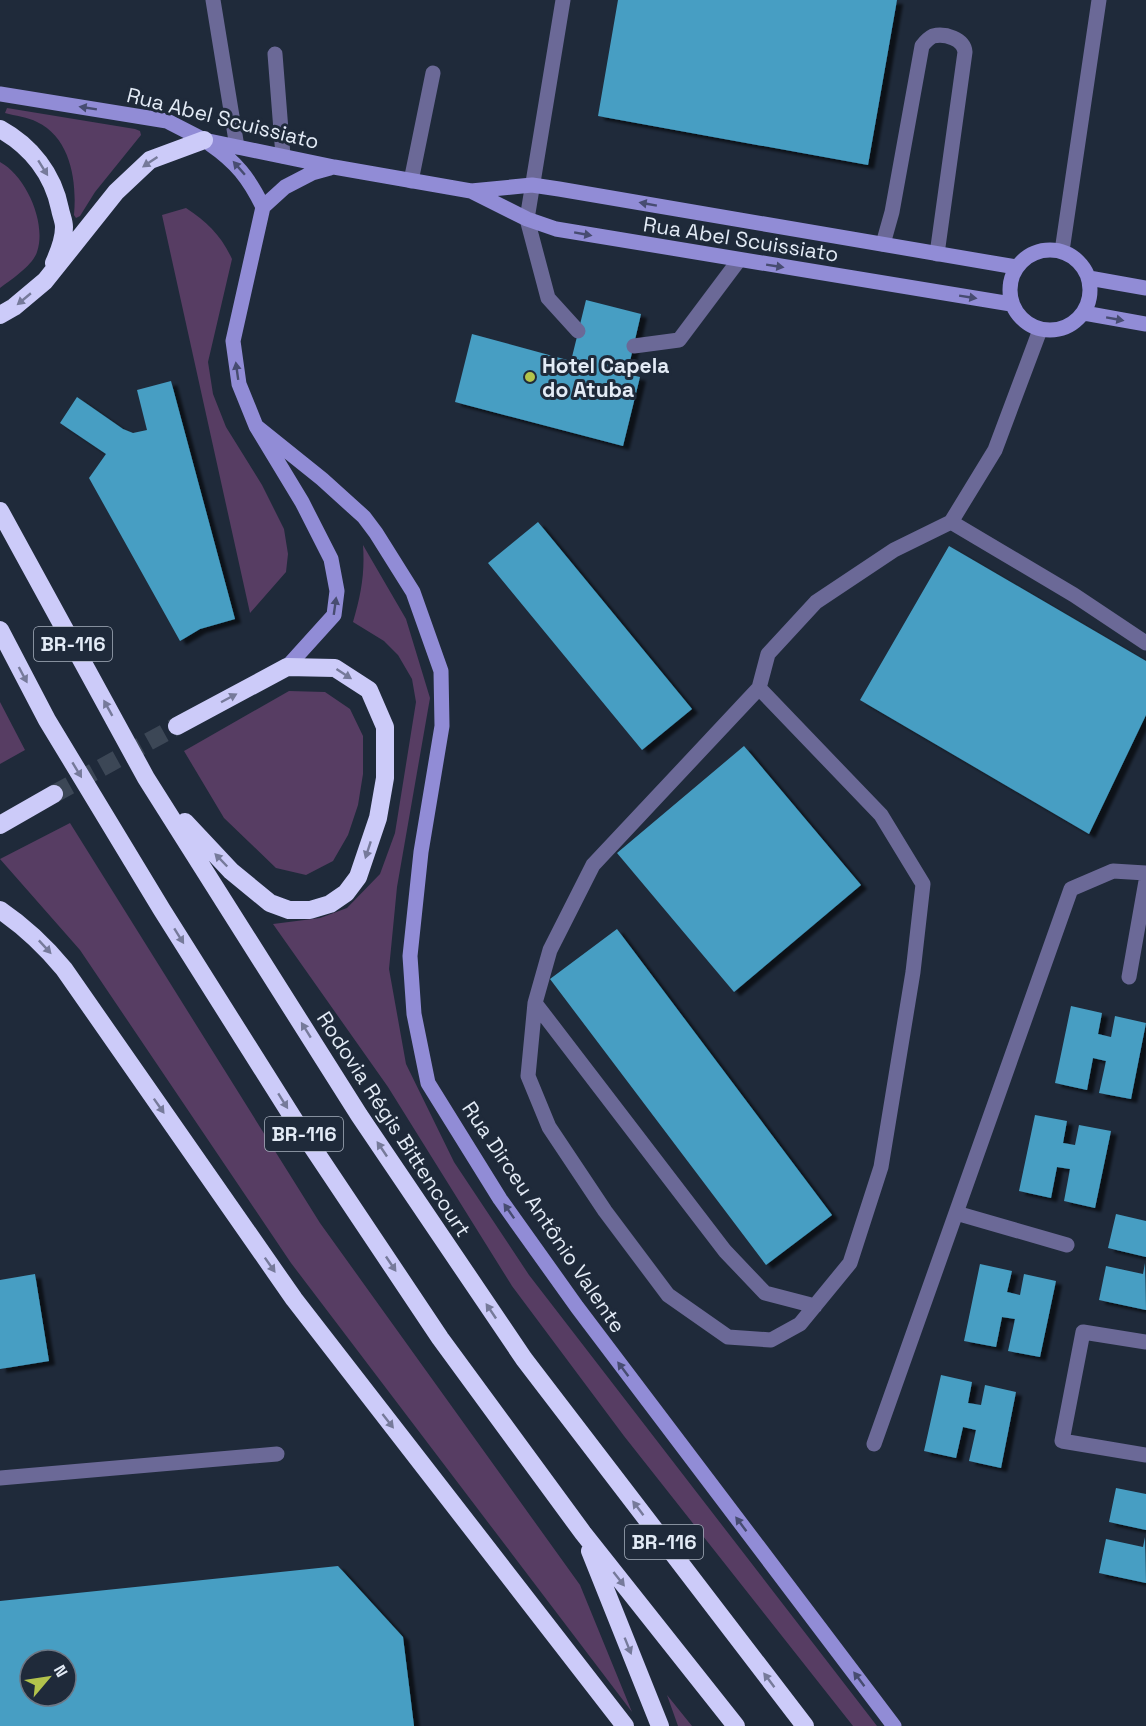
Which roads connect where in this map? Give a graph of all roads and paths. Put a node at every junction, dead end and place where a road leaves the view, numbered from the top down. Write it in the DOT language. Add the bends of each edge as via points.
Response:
graph roads {
  1 [pos="213,0"];
  2 [pos="562,0"];
  3 [pos="1099,0"];
  4 [pos="275,54"];
  5 [pos="433,73"];
  6 [pos="0,94"];
  7 [pos="0,129"];
  8 [pos="204,140"];
  9 [pos="237,147"];
  10 [pos="283,156"];
  11 [pos="334,167"];
  12 [pos="411,181"];
  13 [pos="532,185"];
  14 [pos="471,191"];
  15 [pos="263,207"];
  16 [pos="527,219"];
  17 [pos="883,244"];
  18 [pos="1062,251"];
  19 [pos="936,254"];
  20 [pos="739,260"];
  21 [pos="1016,267"];
  22 [pos="1089,278"];
  23 [pos="45,281"];
  24 [pos="1146,288"];
  25 [pos="1011,304"];
  26 [pos="1084,313"];
  27 [pos="0,315"];
  28 [pos="1146,324"];
  29 [pos="1040,330"];
  30 [pos="578,331"];
  31 [pos="634,346"];
  32 [pos="256,426"];
  33 [pos="0,511"];
  34 [pos="951,522"];
  35 [pos="0,630"];
  36 [pos="1146,643"];
  37 [pos="287,668"];
  38 [pos="759,688"];
  39 [pos="177,726"];
  40 [pos="147,778"];
  41 [pos="54,794"];
  42 [pos="0,825"];
  43 [pos="1146,873"];
  44 [pos="1146,881"];
  45 [pos="0,910"];
  46 [pos="1129,977"];
  47 [pos="535,1003"];
  48 [pos="956,1213"];
  49 [pos="1067,1245"];
  50 [pos="815,1306"];
  51 [pos="1146,1342"];
  52 [pos="874,1444"];
  53 [pos="277,1454"];
  54 [pos="1146,1455"];
  55 [pos="0,1478"];
  56 [pos="583,1533"];
  57 [pos="625,1726"];
  58 [pos="660,1726"];
  59 [pos="736,1726"];
  60 [pos="805,1726"];
  61 [pos="894,1726"];
  1 -- 9 [label="street"];
  2 -- 13 [label="street"];
  3 -- 18 [label="street"];
  4 -- 10 [label="street"];
  5 -- 12 [label="street"];
  8 -- 6 [label="main road, Rua Abel Scuissiato, one-way" via="167,121"];
  7 -- 23 [label="highway, one-way" via="16,138 40,163 57,194 64,227 60,250"];
  8 -- 9 [label="main road, Rua Abel Scuissiato"];
  15 -- 8 [label="main road, one-way" via="243,172"];
  8 -- 23 [label="highway, one-way" via="150,160 116,192"];
  9 -- 10 [label="main road, Rua Abel Scuissiato"];
  10 -- 11 [label="main road, Rua Abel Scuissiato"];
  11 -- 12 [label="main road, Rua Abel Scuissiato"];
  11 -- 15 [label="main road" via="285,187"];
  12 -- 14 [label="main road, Rua Abel Scuissiato"];
  13 -- 14 [label="main road, Rua Abel Scuissiato"];
  13 -- 16 [label="street"];
  17 -- 13 [label="main road, Rua Abel Scuissiato, one-way"];
  14 -- 16 [label="main road, Rua Abel Scuissiato"];
  32 -- 15 [label="main road, one-way" via="238,384 233,341"];
  16 -- 20 [label="main road, Rua Abel Scuissiato, one-way" via="555,229"];
  16 -- 30 [label="street" via="548,298"];
  17 -- 19 [label="main road, Rua Abel Scuissiato"];
  17 -- 19 [label="street" via="922,46 935,36 956,39 965,52"];
  18 -- 21 [label="main road" via="1036,251"];
  18 -- 22 [label="main road" via="1074,257"];
  19 -- 21 [label="main road, Rua Abel Scuissiato"];
  20 -- 25 [label="main road, Rua Abel Scuissiato, one-way"];
  20 -- 31 [label="street" via="679,340"];
  21 -- 25 [label="main road" via="1010,285"];
  22 -- 24 [label="main road"];
  22 -- 26 [label="main road" via="1090,296"];
  23 -- 27 [label="highway, one-way"];
  25 -- 29 [label="main road" via="1028,325"];
  26 -- 28 [label="main road, one-way"];
  26 -- 29 [label="main road" via="1073,324 1057,331"];
  29 -- 34 [label="street" via="995,450"];
  37 -- 32 [label="main road, one-way" via="334,615 337,591 331,559"];
  61 -- 32 [label="main road, Rua Dirceu Antônio Valente, one-way" via="577,1307 500,1199 428,1083 414,1014 410,956 421,852 442,726 441,671 413,592 364,517"];
  40 -- 33 [label="highway, Rodovia Régis Bittencourt / BR-116, one-way"];
  34 -- 36 [label="street"];
  34 -- 38 [label="street" via="894,550 816,602 768,654"];
  35 -- 56 [label="highway, BR-116, one-way" via="53,730 295,1121 440,1338"];
  39 -- 37 [label="highway, one-way"];
  37 -- 40 [label="highway, one-way" via="335,668 369,690 385,727 385,778 378,818 358,877 346,893 330,904 310,910 270,903 231,871"];
  38 -- 47 [label="street" via="593,865 550,950"];
  38 -- 50 [label="street" via="881,815 923,884 913,972 881,1167 850,1263"];
  60 -- 40 [label="highway, Rodovia Régis Bittencourt / BR-116, one-way" via="524,1359 359,1115"];
  41 -- 42 [label="highway"];
  43 -- 48 [label="street" via="1113,871 1071,889"];
  44 -- 46 [label="street"];
  45 -- 57 [label="highway, one-way" via="28,931 64,969 294,1299"];
  47 -- 50 [label="street" via="725,1251 765,1293"];
  47 -- 50 [label="street" via="528,1076 549,1127 668,1295 728,1337 771,1340 800,1324"];
  48 -- 49 [label="street"];
  48 -- 52 [label="street"];
  51 -- 54 [label="street" via="1083,1332 1062,1442"];
  53 -- 55 [label="street"];
  56 -- 58 [label="highway, one-way"];
  56 -- 59 [label="highway, BR-116, one-way"];
}
